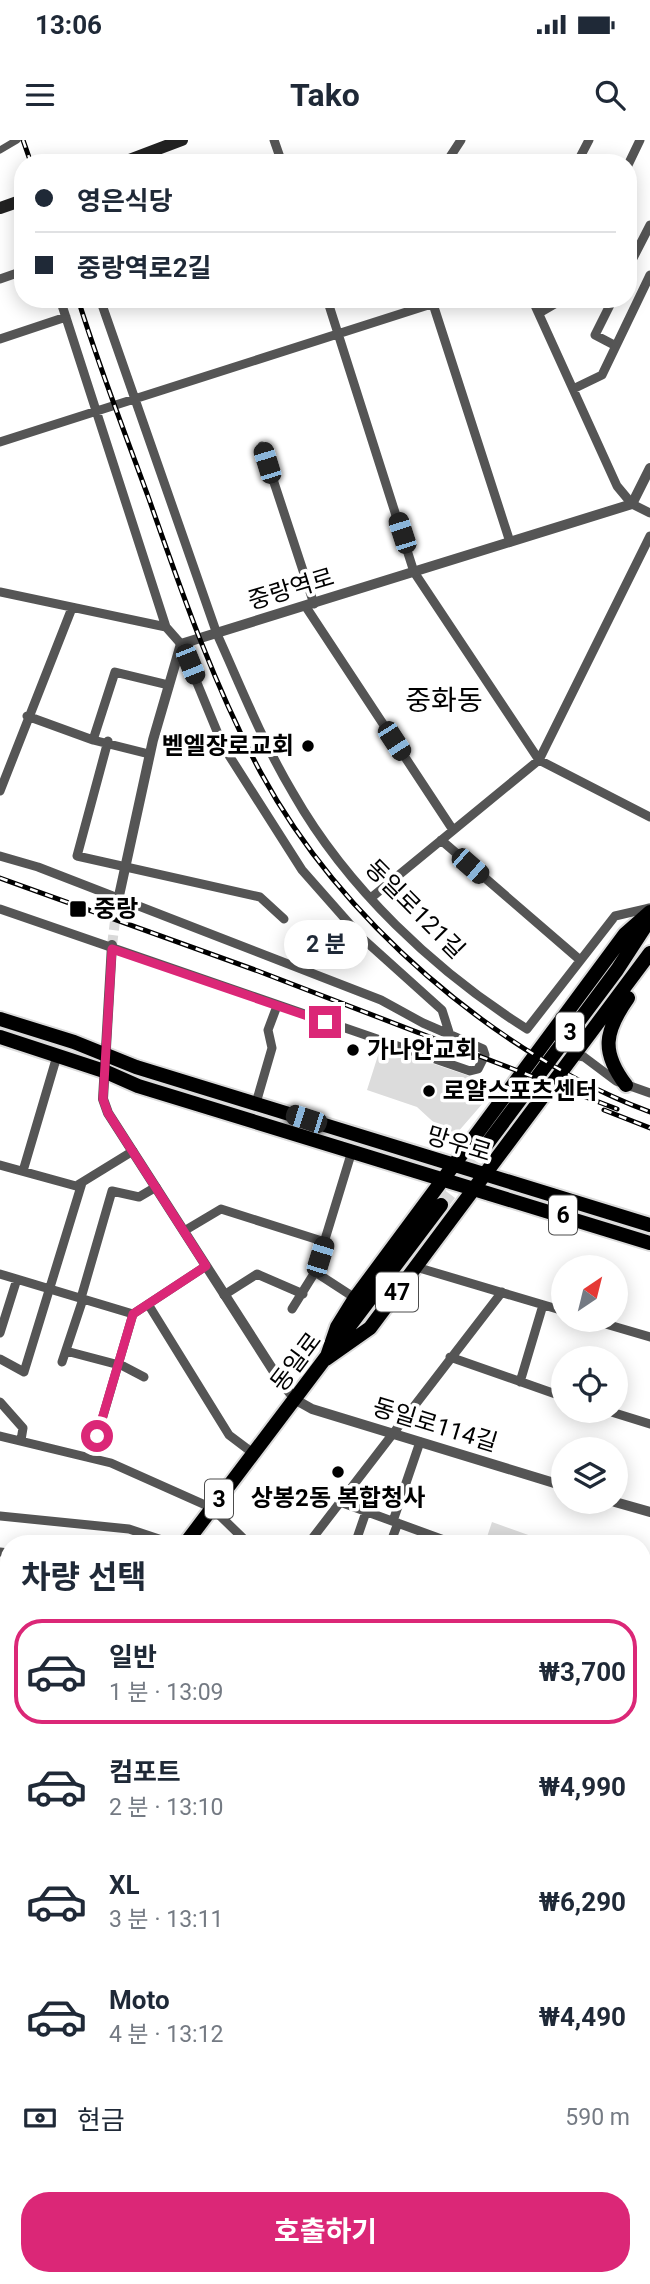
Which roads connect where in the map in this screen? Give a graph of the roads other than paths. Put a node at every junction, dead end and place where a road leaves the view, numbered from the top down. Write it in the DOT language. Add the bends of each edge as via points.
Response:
graph roads {
  1 [pos="17,140"];
  2 [pos="182,140"];
  3 [pos="0,150"];
  4 [pos="145,154"];
  5 [pos="650,225"];
  6 [pos="637,250"];
  7 [pos="650,275"];
  8 [pos="637,302"];
  9 [pos="63,308"];
  10 [pos="103,308"];
  11 [pos="329,308"];
  12 [pos="421,308"];
  13 [pos="434,308"];
  14 [pos="536,308"];
  15 [pos="548,308"];
  16 [pos="608,308"];
  17 [pos="634,308"];
  18 [pos="539,313"];
  19 [pos="66,317"];
  20 [pos="337,336"];
  21 [pos="0,339"];
  22 [pos="616,346"];
  23 [pos="573,389"];
  24 [pos="135,400"];
  25 [pos="96,412"];
  26 [pos="0,442"];
  27 [pos="262,446"];
  28 [pos="650,468"];
  29 [pos="632,504"];
  30 [pos="650,513"];
  31 [pos="650,536"];
  32 [pos="510,542"];
  33 [pos="414,572"];
  34 [pos="0,592"];
  35 [pos="310,605"];
  36 [pos="72,608"];
  37 [pos="166,627"];
  38 [pos="217,634"];
  39 [pos="181,644"];
  40 [pos="169,685"];
  41 [pos="27,716"];
  42 [pos="93,740"];
  43 [pos="108,741"];
  44 [pos="149,754"];
  45 [pos="538,760"];
  46 [pos="0,791"];
  47 [pos="650,817"];
  48 [pos="453,830"];
  49 [pos="441,840"];
  50 [pos="0,856"];
  51 [pos="123,868"];
  52 [pos="372,897"];
  53 [pos="117,901"];
  54 [pos="0,909"];
  55 [pos="650,910"];
  56 [pos="284,919"];
  57 [pos="650,919"];
  58 [pos="112,947"];
  59 [pos="650,954"];
  60 [pos="580,960"];
  61 [pos="277,1006"];
  62 [pos="0,1019"];
  63 [pos="449,1032"];
  64 [pos="0,1037"];
  65 [pos="106,1055"];
  66 [pos="575,1055"];
  67 [pos="57,1056"];
  68 [pos="104,1071"];
  69 [pos="626,1085"];
  70 [pos="650,1093"];
  71 [pos="256,1103"];
  72 [pos="481,1139"];
  73 [pos="352,1150"];
  74 [pos="132,1151"];
  75 [pos="502,1152"];
  76 [pos="0,1165"];
  77 [pos="452,1165"];
  78 [pos="23,1171"];
  79 [pos="485,1175"];
  80 [pos="442,1178"];
  81 [pos="82,1183"];
  82 [pos="156,1187"];
  83 [pos="476,1188"];
  84 [pos="435,1201"];
  85 [pos="457,1212"];
  86 [pos="650,1225"];
  87 [pos="184,1231"];
  88 [pos="324,1242"];
  89 [pos="650,1243"];
  90 [pos="206,1266"];
  91 [pos="416,1267"];
  92 [pos="316,1272"];
  93 [pos="0,1274"];
  94 [pos="17,1279"];
  95 [pos="50,1289"];
  96 [pos="502,1292"];
  97 [pos="303,1294"];
  98 [pos="224,1295"];
  99 [pos="82,1298"];
  100 [pos="355,1298"];
  101 [pos="148,1304"];
  102 [pos="543,1305"];
  103 [pos="551,1307"];
  104 [pos="292,1309"];
  105 [pos="133,1314"];
  106 [pos="628,1331"];
  107 [pos="0,1333"];
  108 [pos="650,1337"];
  109 [pos="66,1351"];
  110 [pos="450,1357"];
  111 [pos="0,1359"];
  112 [pos="326,1359"];
  113 [pos="62,1362"];
  114 [pos="118,1365"];
  115 [pos="144,1377"];
  116 [pos="520,1382"];
  117 [pos="551,1393"];
  118 [pos="296,1400"];
  119 [pos="0,1402"];
  120 [pos="628,1417"];
  121 [pos="650,1424"];
  122 [pos="391,1434"];
  123 [pos="0,1436"];
  124 [pos="20,1440"];
  125 [pos="420,1442"];
  126 [pos="254,1454"];
  127 [pos="91,1457"];
  128 [pos="551,1482"];
  129 [pos="340,1502"];
  130 [pos="628,1506"];
  131 [pos="212,1508"];
  132 [pos="366,1512"];
  133 [pos="650,1512"];
  134 [pos="0,1516"];
  135 [pos="395,1522"];
  136 [pos="153,1535"];
  137 [pos="192,1535"];
  138 [pos="240,1535"];
  139 [pos="315,1535"];
  140 [pos="358,1535"];
  141 [pos="392,1535"];
  142 [pos="430,1535"];
  1 -- 3 [label="street"];
  2 -- 4 [label="main road"];
  5 -- 6 [label="street"];
  7 -- 8 [label="street"];
  9 -- 19 [label="street"];
  10 -- 24 [label="street, 동일로121길"];
  11 -- 20 [label="street"];
  12 -- 20 [label="street"];
  13 -- 32 [label="street"];
  14 -- 18 [label="street"];
  15 -- 18 [label="street"];
  16 -- 22 [label="street" via="595,335"];
  17 -- 22 [label="street"];
  18 -- 23 [label="street"];
  19 -- 21 [label="street"];
  19 -- 25 [label="street"];
  20 -- 24 [label="street"];
  20 -- 33 [label="street"];
  22 -- 23 [label="street" via="602,375"];
  23 -- 29 [label="street" via="617,486"];
  24 -- 25 [label="street"];
  24 -- 38 [label="street, 동일로121길"];
  25 -- 26 [label="street"];
  25 -- 37 [label="street"];
  27 -- 35 [label="street"];
  28 -- 29 [label="street"];
  29 -- 30 [label="street"];
  29 -- 32 [label="street, 중랑역로"];
  31 -- 45 [label="street"];
  32 -- 33 [label="street, 중랑역로"];
  33 -- 35 [label="street, 중랑역로"];
  33 -- 45 [label="street"];
  34 -- 36 [label="street"];
  35 -- 38 [label="street, 중랑역로"];
  35 -- 48 [label="street"];
  36 -- 37 [label="street"];
  36 -- 41 [label="street"];
  37 -- 39 [label="street"];
  38 -- 39 [label="street, 중랑역로"];
  38 -- 52 [label="street, 동일로121길" via="293,793"];
  39 -- 40 [label="street"];
  39 -- 63 [label="street" via="223,746 302,870 362,938 442,1010"];
  40 -- 42 [label="street" via="116,672"];
  40 -- 44 [label="street"];
  41 -- 42 [label="street"];
  41 -- 46 [label="street"];
  42 -- 43 [label="street"];
  43 -- 44 [label="street"];
  43 -- 51 [label="street" via="77,856"];
  44 -- 51 [label="street"];
  45 -- 47 [label="street"];
  45 -- 48 [label="street"];
  48 -- 49 [label="street"];
  49 -- 52 [label="street"];
  49 -- 60 [label="street"];
  50 -- 53 [label="street"];
  51 -- 53 [label="street"];
  51 -- 56 [label="street" via="260,897"];
  52 -- 60 [label="street, 동일로121길" via="458,979 527,1029"];
  53 -- 63 [label="street" via="381,1000"];
  54 -- 58 [label="street"];
  55 -- 60 [label="street, 동일로121길" via="615,916"];
  55 -- 72 [label="main road" via="625,934"];
  57 -- 72 [label="main road, 3" via="617,970"];
  58 -- 61 [label="street"];
  58 -- 65 [label="street"];
  59 -- 66 [label="main road"];
  59 -- 69 [label="main road" via="643,977 620,1009 607,1046 609,1061"];
  61 -- 63 [label="street" via="470,1071 478,1069 483,1049"];
  61 -- 71 [label="street" via="268,1030 272,1048"];
  62 -- 65 [label="main road, 망우로 / 6"];
  64 -- 67 [label="main road, 망우로"];
  65 -- 68 [label="street"];
  65 -- 71 [label="main road, 망우로 / 6"];
  66 -- 69 [label="street"];
  66 -- 75 [label="main road"];
  67 -- 68 [label="main road, 망우로"];
  67 -- 78 [label="street"];
  68 -- 73 [label="main road, 망우로" via="138,1086"];
  68 -- 74 [label="street" via="103,1099"];
  69 -- 70 [label="street"];
  71 -- 77 [label="main road, 망우로 / 6"];
  72 -- 75 [label="main road" via="475,1142 481,1150 492,1156"];
  72 -- 77 [label="main road"];
  73 -- 80 [label="main road, 망우로"];
  73 -- 88 [label="street"];
  74 -- 81 [label="street"];
  74 -- 82 [label="street"];
  75 -- 79 [label="main road"];
  76 -- 78 [label="street"];
  77 -- 79 [label="main road, 망우로 / 6"];
  77 -- 80 [label="main road"];
  78 -- 81 [label="street" via="72,1185"];
  79 -- 83 [label="main road, 47"];
  79 -- 86 [label="main road, 망우로 / 6"];
  80 -- 83 [label="main road, 망우로"];
  80 -- 84 [label="main road"];
  81 -- 95 [label="street"];
  82 -- 87 [label="street"];
  82 -- 99 [label="street" via="141,1197 112,1191"];
  83 -- 85 [label="main road, 47"];
  83 -- 89 [label="main road, 망우로 / 6"];
  84 -- 85 [label="main road" via="444,1197"];
  84 -- 100 [label="main road"];
  84 -- 112 [label="main road, 동일로 / 3"];
  85 -- 91 [label="main road, 47"];
  87 -- 88 [label="street" via="221,1209"];
  87 -- 90 [label="street"];
  88 -- 92 [label="street"];
  90 -- 98 [label="street"];
  90 -- 101 [label="street"];
  91 -- 96 [label="street"];
  91 -- 112 [label="main road, 47" via="370,1328"];
  92 -- 97 [label="street"];
  92 -- 100 [label="street"];
  93 -- 94 [label="street"];
  94 -- 95 [label="street"];
  94 -- 107 [label="street"];
  95 -- 99 [label="street"];
  95 -- 111 [label="street" via="24,1372"];
  96 -- 102 [label="street"];
  96 -- 110 [label="street"];
  97 -- 98 [label="street" via="257,1274"];
  97 -- 104 [label="street"];
  98 -- 118 [label="street"];
  99 -- 105 [label="street"];
  99 -- 109 [label="street"];
  100 -- 112 [label="main road" via="337,1327"];
  101 -- 105 [label="street"];
  101 -- 126 [label="street" via="226,1432"];
  102 -- 103 [label="street"];
  102 -- 116 [label="street"];
  105 -- 114 [label="street"];
  106 -- 108 [label="street"];
  109 -- 113 [label="street"];
  109 -- 114 [label="street"];
  110 -- 116 [label="street"];
  110 -- 122 [label="street"];
  112 -- 118 [label="main road, 동일로 / 3"];
  114 -- 115 [label="street"];
  114 -- 127 [label="street"];
  116 -- 117 [label="street"];
  118 -- 122 [label="street, 동일로114길"];
  118 -- 126 [label="main road, 동일로 / 3"];
  119 -- 124 [label="street" via="23,1428"];
  120 -- 121 [label="street"];
  122 -- 125 [label="street, 동일로114길"];
  122 -- 129 [label="street"];
  123 -- 124 [label="street"];
  124 -- 127 [label="street"];
  125 -- 128 [label="street, 동일로114길"];
  125 -- 135 [label="street"];
  126 -- 131 [label="main road, 동일로 / 3"];
  127 -- 131 [label="street"];
  129 -- 132 [label="street"];
  129 -- 139 [label="street"];
  130 -- 133 [label="street"];
  131 -- 137 [label="main road, 동일로 / 3"];
  131 -- 138 [label="street"];
  132 -- 135 [label="street"];
  132 -- 140 [label="street"];
  134 -- 136 [label="street"];
  135 -- 141 [label="street"];
  135 -- 142 [label="street"];
}
